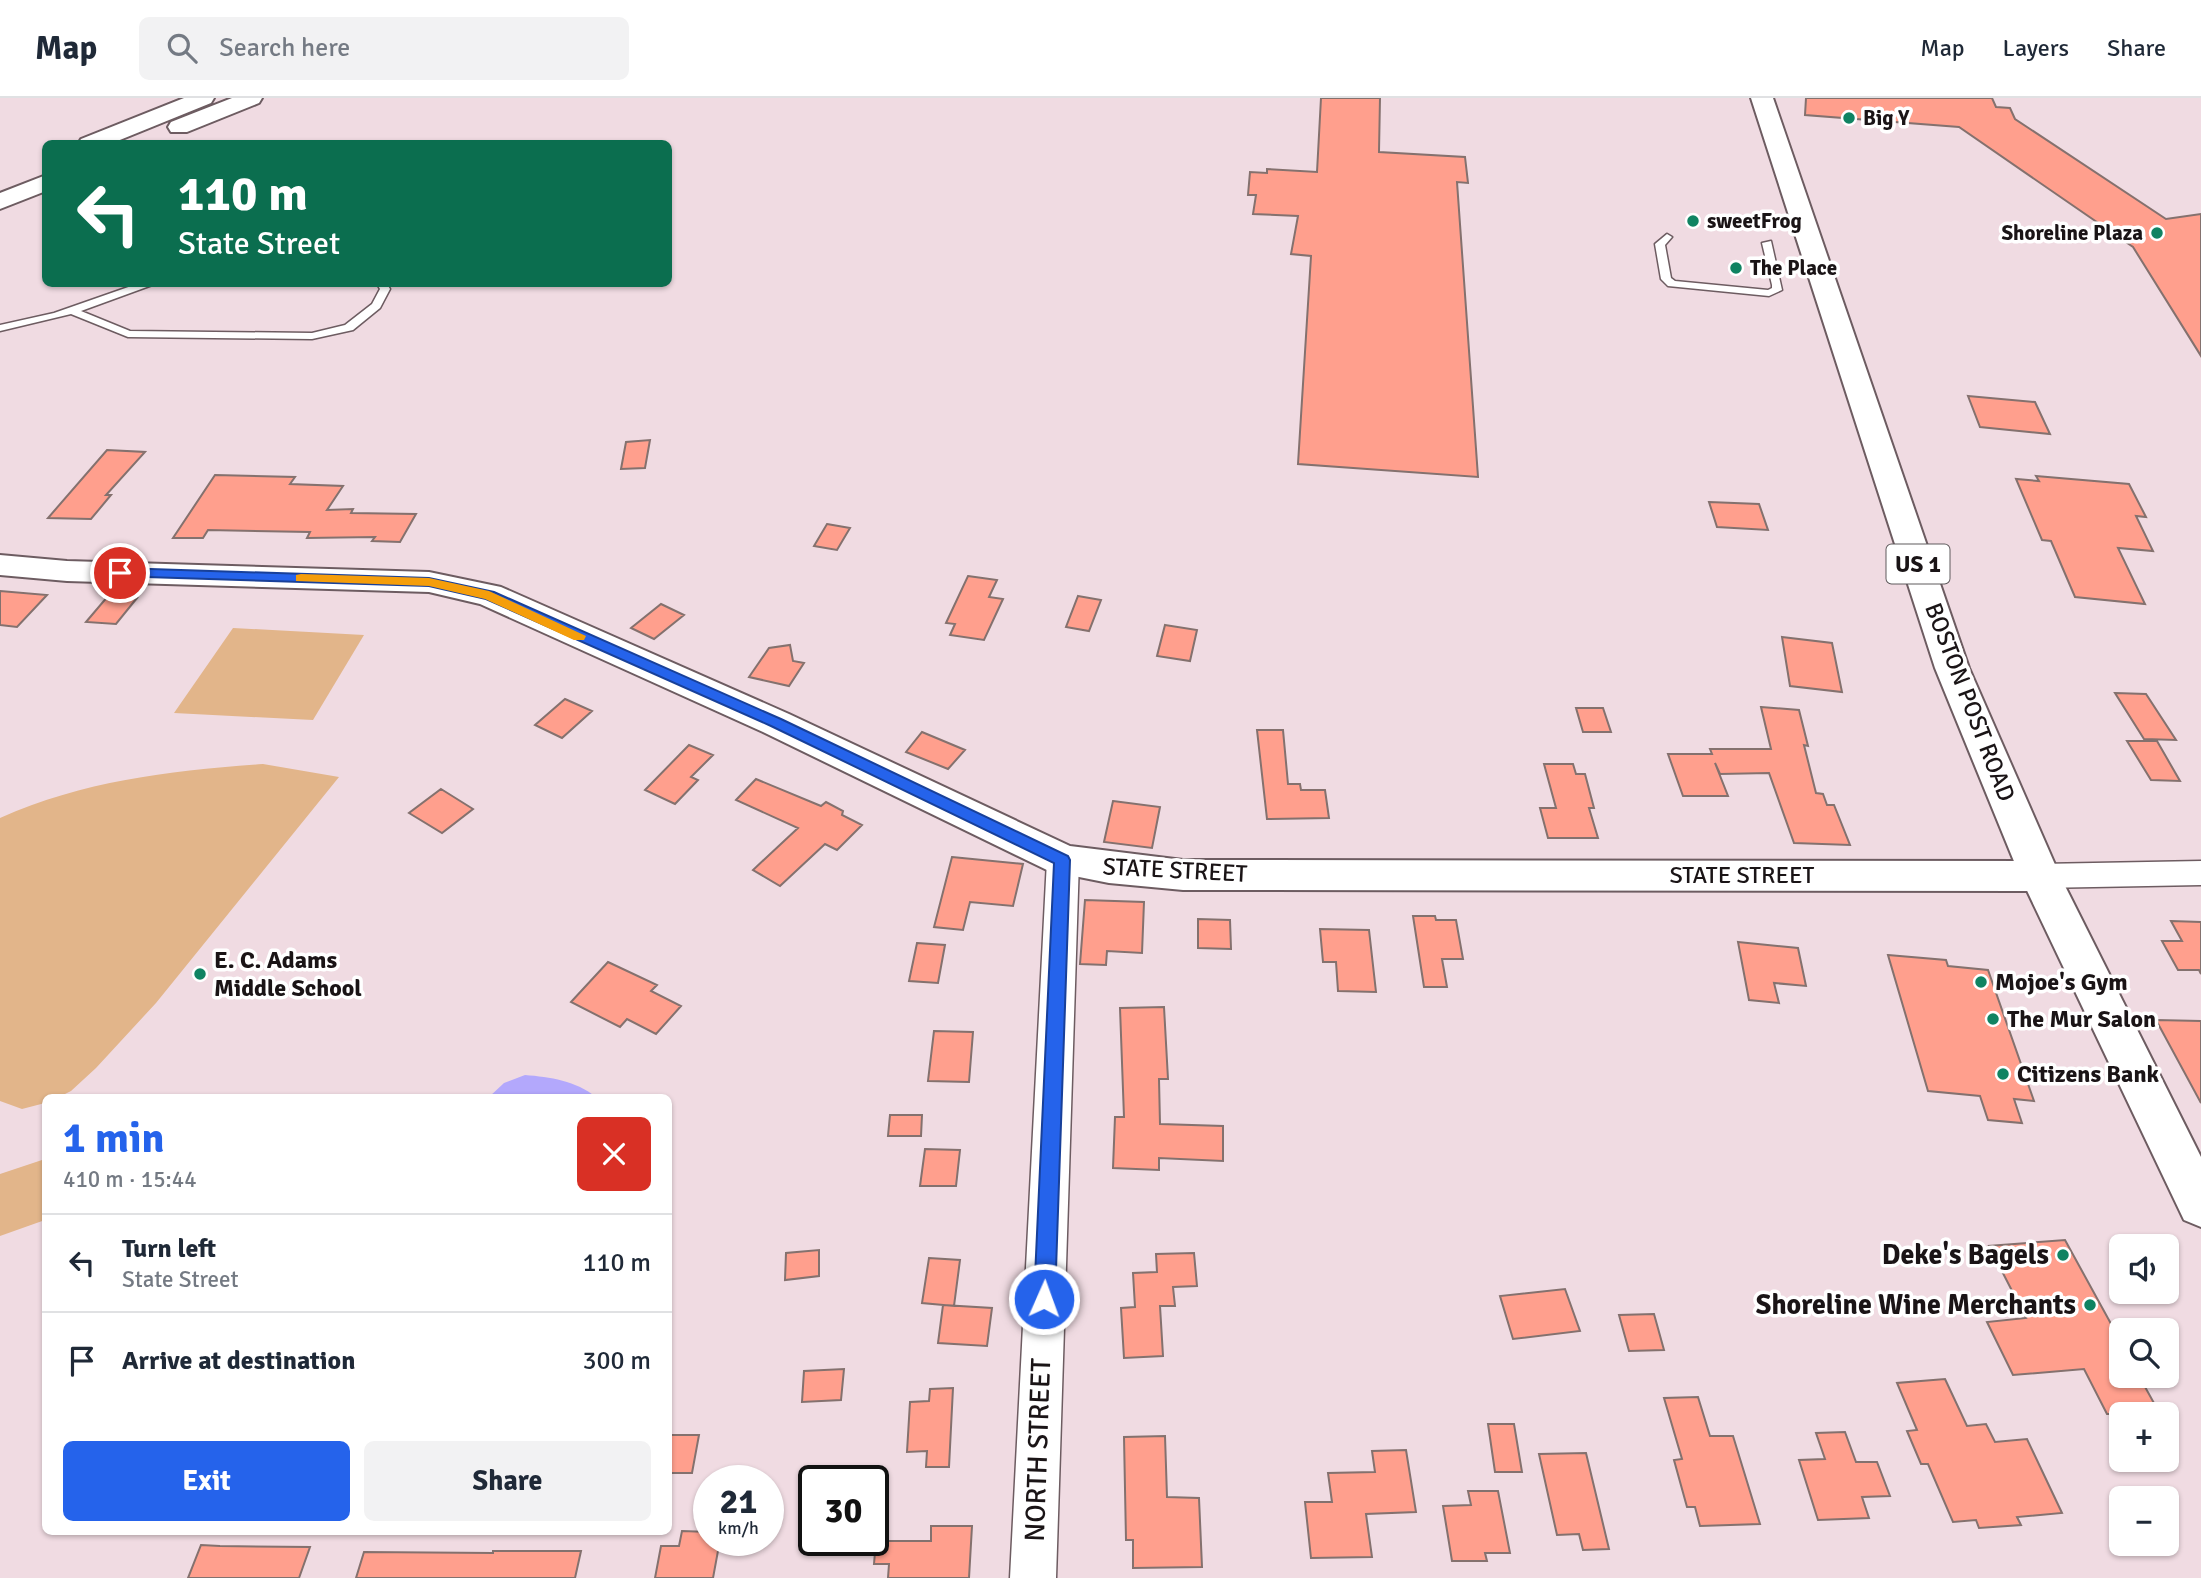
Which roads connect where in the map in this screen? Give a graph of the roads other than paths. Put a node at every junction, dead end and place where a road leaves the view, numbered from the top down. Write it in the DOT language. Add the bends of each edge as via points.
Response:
graph roads {
  1 [pos="203,98"];
  2 [pos="250,98"];
  3 [pos="1762,98"];
  4 [pos="99,140"];
  5 [pos="148,140"];
  6 [pos="42,164"];
  7 [pos="0,181"];
  8 [pos="42,184"];
  9 [pos="0,202"];
  10 [pos="1667,237"];
  11 [pos="1767,243"];
  12 [pos="135,287"];
  13 [pos="384,287"];
  14 [pos="72,311"];
  15 [pos="0,328"];
  16 [pos="0,565"];
  17 [pos="1062,860"];
  18 [pos="2201,873"];
  19 [pos="2040,876"];
  20 [pos="2201,1205"];
  21 [pos="1033,1578"];
  1 -- 4 [label="main road"];
  2 -- 5 [label="main road"];
  3 -- 19 [label="main road, BOSTON POST ROAD / US 1" via="1952,668"];
  6 -- 7 [label="main road"];
  8 -- 9 [label="main road"];
  10 -- 11 [label="lane" via="1660,244 1666,279 1672,284 1769,293 1777,290 1777,285"];
  12 -- 14 [label="lane"];
  13 -- 14 [label="lane" via="376,306 349,328 312,336 128,334"];
  14 -- 15 [label="lane"];
  16 -- 17 [label="main road, STATE STREET" via="429,582 489,595 776,723"];
  17 -- 19 [label="main road, STATE STREET" via="1183,874"];
  17 -- 21 [label="street, NORTH STREET"];
  18 -- 19 [label="street, STATE STREET"];
  19 -- 20 [label="main road, BOSTON POST ROAD / US 1"];
}
